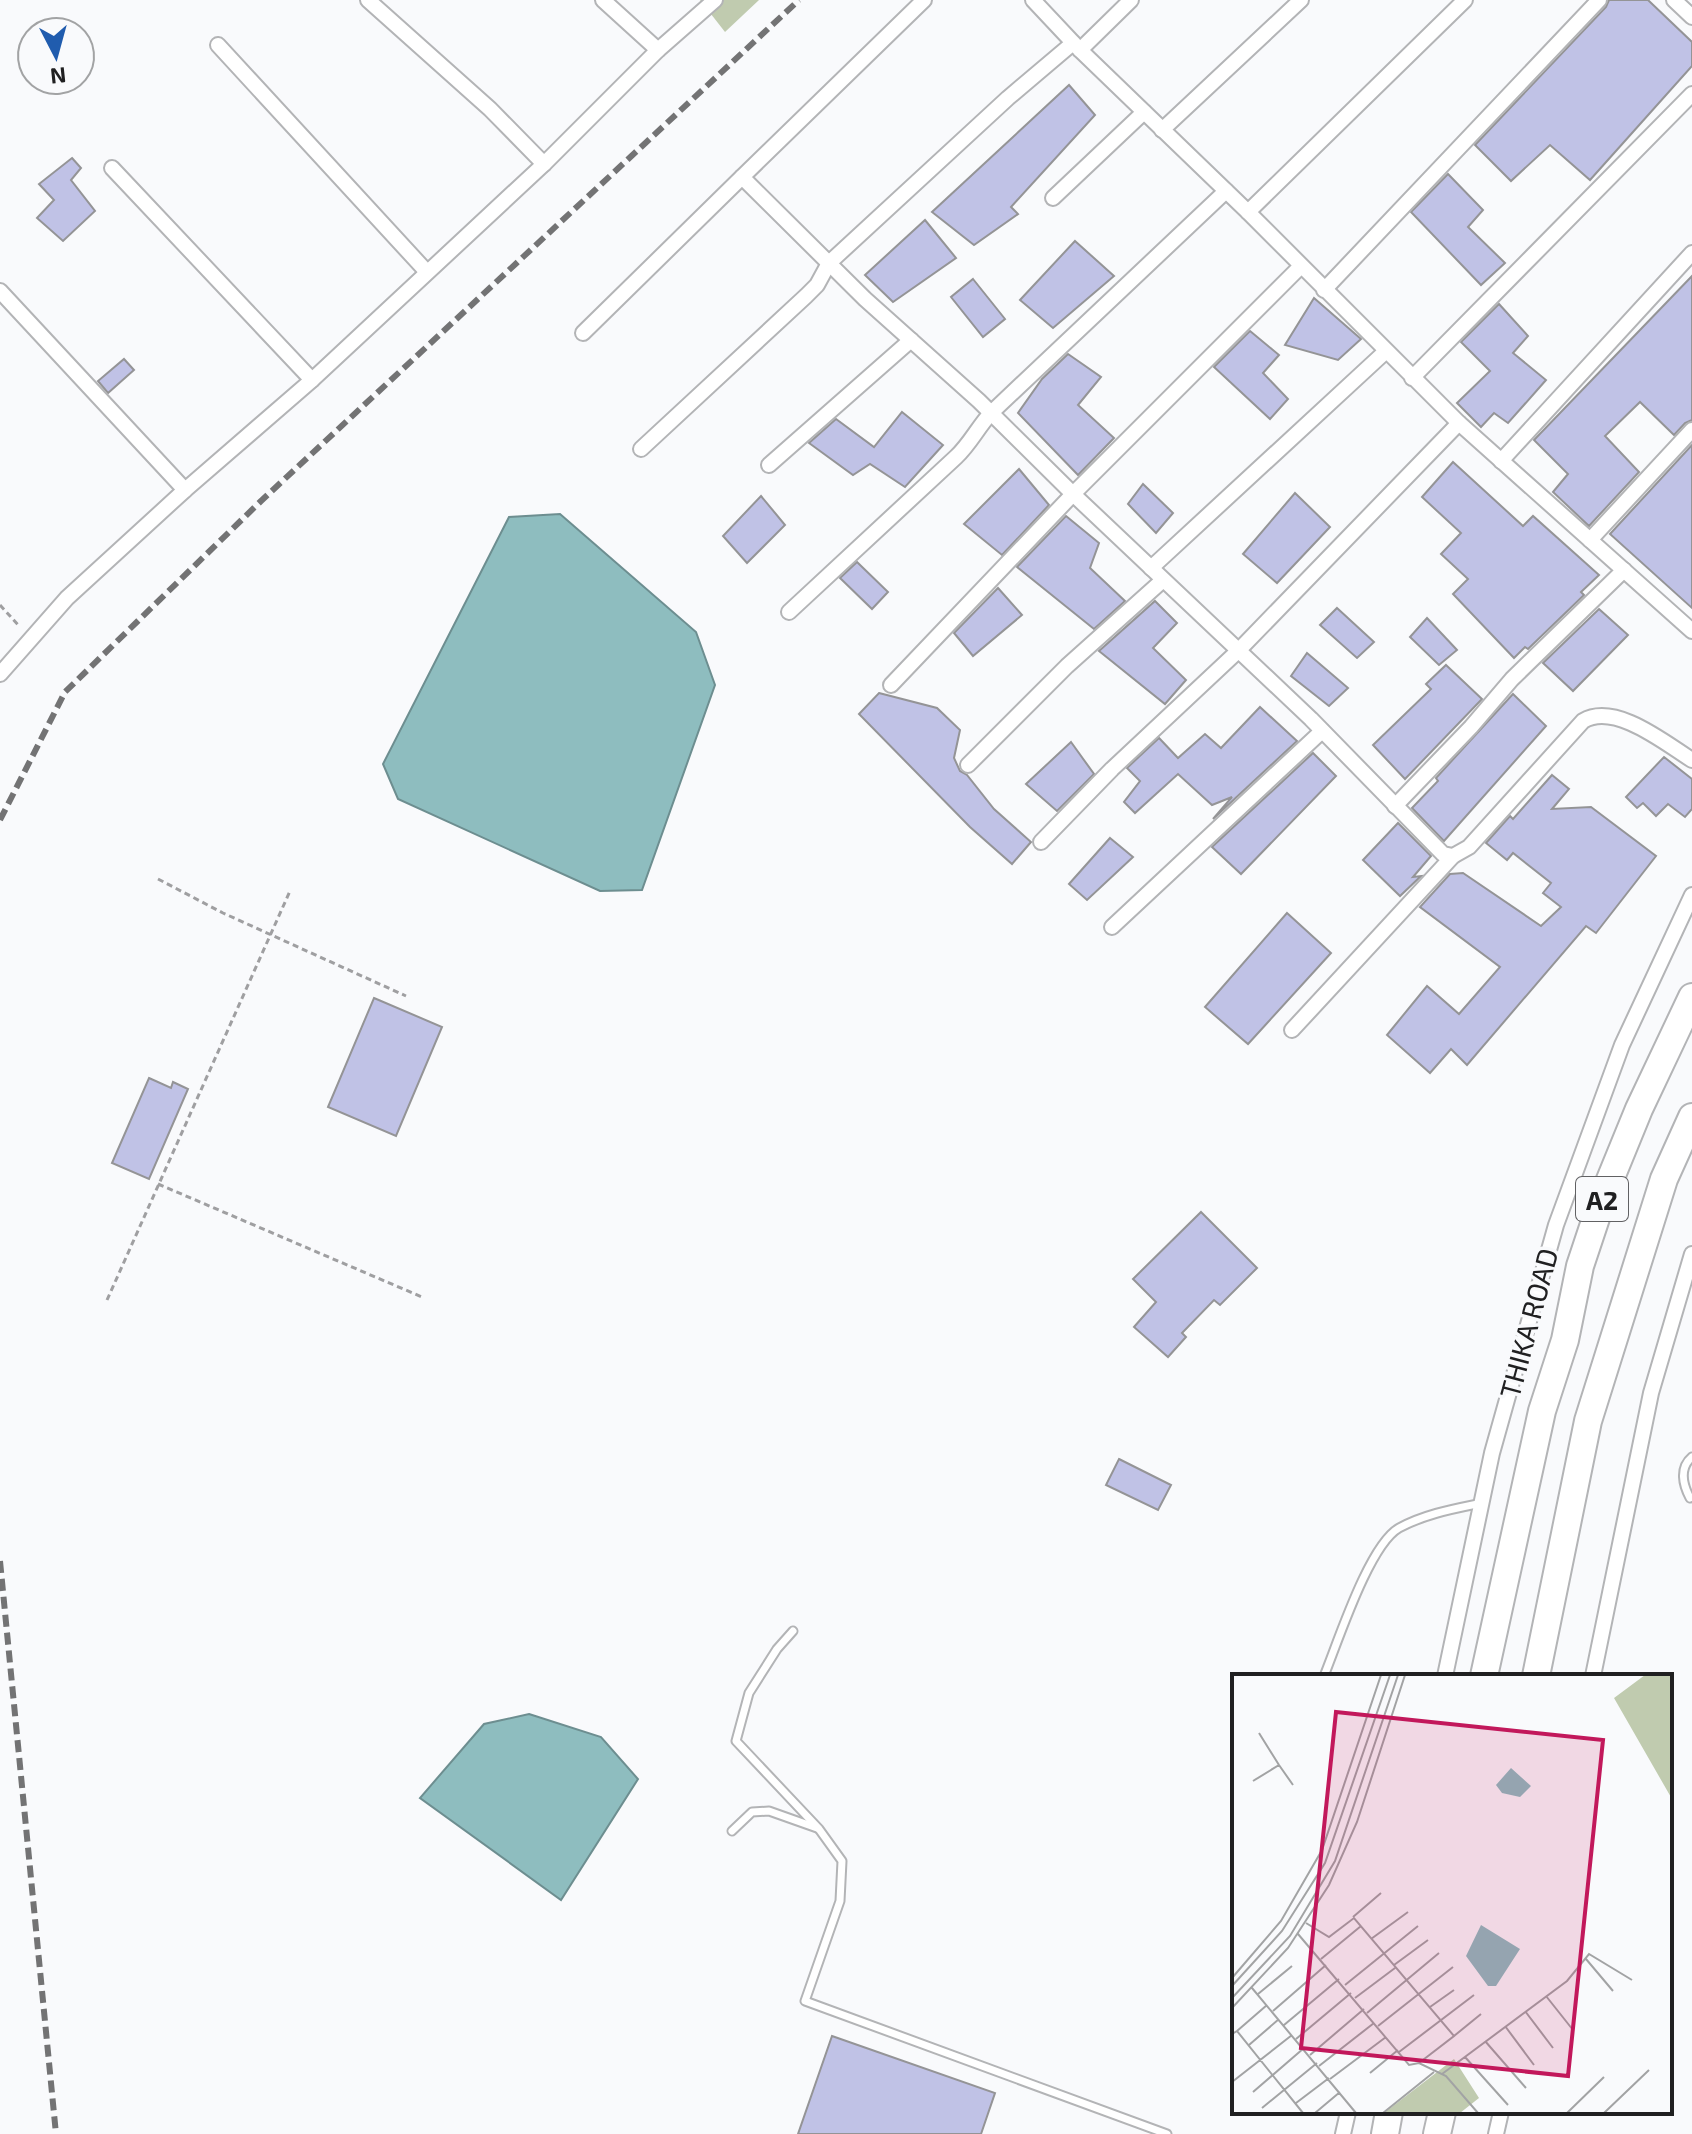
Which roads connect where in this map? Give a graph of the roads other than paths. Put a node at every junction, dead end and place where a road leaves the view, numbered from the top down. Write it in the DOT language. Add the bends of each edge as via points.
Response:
graph roads {
  1 [pos="368,0"];
  2 [pos="603,0"];
  3 [pos="715,0"];
  4 [pos="924,0"];
  5 [pos="1033,0"];
  6 [pos="1131,0"];
  7 [pos="1301,0"];
  8 [pos="1465,0"];
  9 [pos="1599,0"];
  10 [pos="1674,0"];
  11 [pos="1692,17"];
  12 [pos="218,45"];
  13 [pos="1076,46"];
  14 [pos="658,50"];
  15 [pos="1692,94"];
  16 [pos="1144,112"];
  17 [pos="1162,130"];
  18 [pos="544,164"];
  19 [pos="112,168"];
  20 [pos="742,177"];
  21 [pos="1226,191"];
  22 [pos="1053,198"];
  23 [pos="1248,212"];
  24 [pos="1692,253"];
  25 [pos="829,263"];
  26 [pos="1301,266"];
  27 [pos="426,271"];
  28 [pos="1324,290"];
  29 [pos="0,291"];
  30 [pos="583,333"];
  31 [pos="911,340"];
  32 [pos="1385,352"];
  33 [pos="1412,378"];
  34 [pos="312,380"];
  35 [pos="991,413"];
  36 [pos="1459,423"];
  37 [pos="1692,430"];
  38 [pos="641,449"];
  39 [pos="1501,461"];
  40 [pos="769,465"];
  41 [pos="185,490"];
  42 [pos="1073,494"];
  43 [pos="1590,540"];
  44 [pos="1151,568"];
  45 [pos="1624,570"];
  46 [pos="1163,580"];
  47 [pos="789,612"];
  48 [pos="1692,631"];
  49 [pos="1238,651"];
  50 [pos="0,674"];
  51 [pos="891,685"];
  52 [pos="1322,731"];
  53 [pos="1692,760"];
  54 [pos="968,765"];
  55 [pos="1395,806"];
  56 [pos="1041,842"];
  57 [pos="1453,856"];
  58 [pos="1692,895"];
  59 [pos="1112,927"];
  60 [pos="1692,997"];
  61 [pos="1292,1030"];
  62 [pos="1692,1117"];
  63 [pos="1692,1254"];
  64 [pos="1692,1457"];
  65 [pos="1690,1498"];
  66 [pos="1482,1503"];
  67 [pos="793,1631"];
  68 [pos="1325,1674"];
  69 [pos="1445,1674"];
  70 [pos="1484,1674"];
  71 [pos="1536,1674"];
  72 [pos="1593,1674"];
  73 [pos="819,1829"];
  74 [pos="732,1831"];
  75 [pos="1348,2114"];
  76 [pos="1389,2114"];
  77 [pos="1442,2114"];
  78 [pos="1501,2114"];
  79 [pos="1167,2134"];
  80 [pos="1343,2134"];
  81 [pos="1385,2134"];
  82 [pos="1437,2134"];
  83 [pos="1496,2134"];
  1 -- 18 [label="street"];
  2 -- 14 [label="street"];
  3 -- 14 [label="street"];
  4 -- 20 [label="street"];
  5 -- 13 [label="street"];
  6 -- 13 [label="street"];
  7 -- 17 [label="street"];
  8 -- 23 [label="street"];
  9 -- 28 [label="street"];
  10 -- 11 [label="street"];
  12 -- 27 [label="street"];
  13 -- 16 [label="street"];
  13 -- 25 [label="street" via="1008,98"];
  14 -- 18 [label="street"];
  15 -- 33 [label="street"];
  16 -- 17 [label="street"];
  16 -- 22 [label="street"];
  17 -- 21 [label="street"];
  18 -- 27 [label="street"];
  19 -- 34 [label="street"];
  20 -- 25 [label="street"];
  20 -- 30 [label="street"];
  21 -- 23 [label="street"];
  21 -- 35 [label="street"];
  23 -- 26 [label="street"];
  24 -- 39 [label="street"];
  25 -- 31 [label="street"];
  25 -- 38 [label="street" via="806,296"];
  26 -- 28 [label="street"];
  26 -- 42 [label="street"];
  27 -- 34 [label="street"];
  28 -- 32 [label="street"];
  29 -- 41 [label="street"];
  31 -- 35 [label="street"];
  31 -- 40 [label="street"];
  32 -- 33 [label="street"];
  32 -- 44 [label="street"];
  33 -- 36 [label="street"];
  34 -- 41 [label="street"];
  35 -- 42 [label="street"];
  35 -- 47 [label="street" via="968,446"];
  36 -- 39 [label="street"];
  36 -- 49 [label="street"];
  37 -- 43 [label="street"];
  39 -- 43 [label="street"];
  41 -- 50 [label="street" via="67,598"];
  42 -- 44 [label="street"];
  42 -- 51 [label="street"];
  43 -- 45 [label="street"];
  44 -- 46 [label="street"];
  45 -- 48 [label="street"];
  45 -- 55 [label="street" via="1512,679"];
  46 -- 49 [label="street"];
  46 -- 54 [label="street"];
  49 -- 52 [label="street"];
  49 -- 56 [label="street"];
  52 -- 55 [label="street"];
  52 -- 59 [label="street"];
  53 -- 57 [label="street" via="1622,719 1590,716 1469,847"];
  55 -- 57 [label="street" via="1443,854"];
  57 -- 61 [label="street"];
  58 -- 66 [label="street, THIKA ROAD" via="1622,1045 1556,1225"];
  60 -- 70 [label="highway, THIKA ROAD / A2" via="1639,1109 1580,1266"];
  62 -- 71 [label="highway, A2" via="1664,1179 1588,1421"];
  63 -- 72 [label="street" via="1651,1393"];
  64 -- 65 [label="lane" via="1683,1476"];
  66 -- 68 [label="lane" via="1437,1512 1396,1530 1371,1563"];
  66 -- 69 [label="street, THIKA ROAD"];
  67 -- 73 [label="lane" via="749,1693 736,1741"];
  73 -- 74 [label="lane" via="769,1811 752,1812"];
  73 -- 79 [label="lane" via="842,1861 840,1901 805,2001"];
  75 -- 80 [label="street"];
  76 -- 81 [label="highway"];
  77 -- 82 [label="highway"];
  78 -- 83 [label="street"];
}
